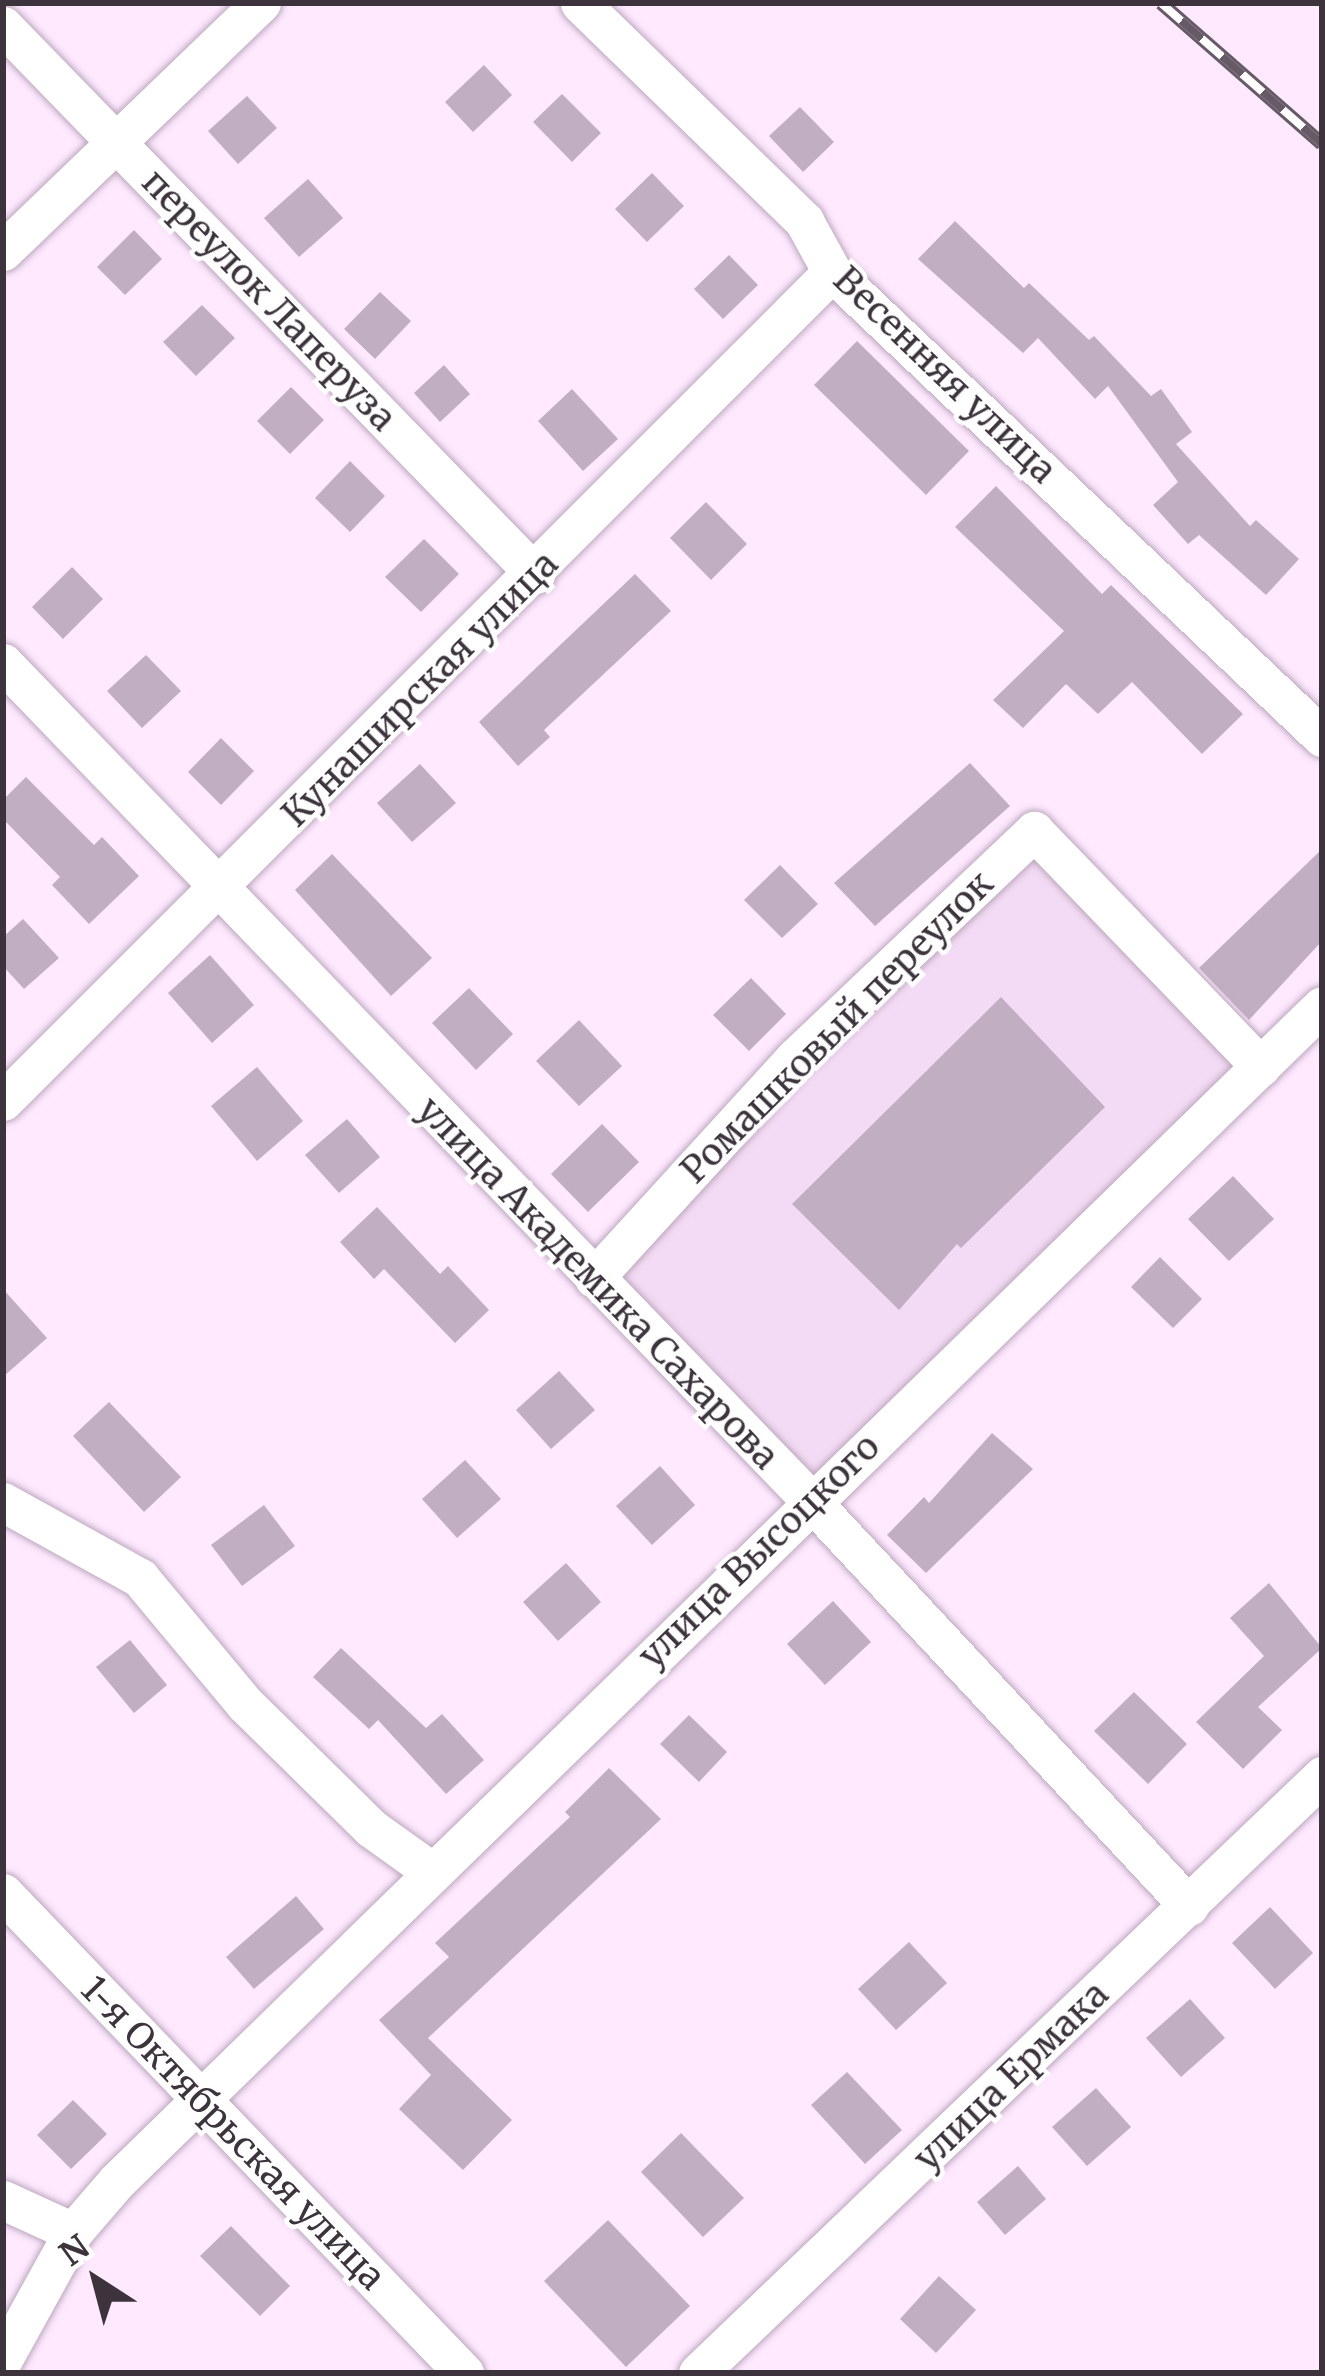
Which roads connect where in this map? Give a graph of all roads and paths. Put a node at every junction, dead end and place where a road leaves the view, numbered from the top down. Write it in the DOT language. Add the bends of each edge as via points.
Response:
graph roads {
  1 [pos="261,3"];
  2 [pos="580,3"];
  3 [pos="3,26"];
  4 [pos="118,143"];
  5 [pos="3,251"];
  6 [pos="832,272"];
  7 [pos="535,574"];
  8 [pos="3,663"];
  9 [pos="1322,737"];
  10 [pos="217,892"];
  11 [pos="1322,1006"];
  12 [pos="1261,1067"];
  13 [pos="3,1101"];
  14 [pos="594,1278"];
  15 [pos="811,1501"];
  16 [pos="3,1502"];
  17 [pos="1322,1776"];
  18 [pos="430,1871"];
  19 [pos="6,1901"];
  20 [pos="1190,1906"];
  21 [pos="203,2103"];
  22 [pos="3,2200"];
  23 [pos="73,2232"];
  24 [pos="3,2360"];
  25 [pos="464,2373"];
  26 [pos="698,2373"];
  1 -- 4 [label="street"];
  2 -- 6 [label="street, Весенняя улица" via="804,221"];
  3 -- 4 [label="street, переулок Лаперуза"];
  4 -- 5 [label="street"];
  4 -- 7 [label="street, переулок Лаперуза"];
  6 -- 7 [label="street, Кунаширская улица"];
  6 -- 9 [label="street, Весенняя улица"];
  7 -- 10 [label="street, Кунаширская улица"];
  8 -- 10 [label="street, улица Академика Сахарова"];
  10 -- 13 [label="street, Кунаширская улица"];
  10 -- 14 [label="street, улица Академика Сахарова"];
  11 -- 12 [label="street, улица Высоцкого"];
  12 -- 14 [label="street, Ромашковый переулок" via="1034,831 795,1058"];
  12 -- 15 [label="street, улица Высоцкого"];
  14 -- 15 [label="street, улица Академика Сахарова"];
  15 -- 18 [label="street, улица Высоцкого"];
  15 -- 20 [label="street, улица Академика Сахарова"];
  16 -- 18 [label="street" via="140,1578 245,1704 371,1828"];
  17 -- 20 [label="street, улица Ермака"];
  18 -- 21 [label="street, улица Высоцкого"];
  19 -- 21 [label="street, 1-я Октябрьская улица"];
  20 -- 26 [label="street, улица Ермака"];
  21 -- 23 [label="street, улица Высоцкого"];
  21 -- 25 [label="street, 1-я Октябрьская улица"];
  22 -- 23 [label="street"];
  23 -- 24 [label="street, улица Высоцкого"];
}
